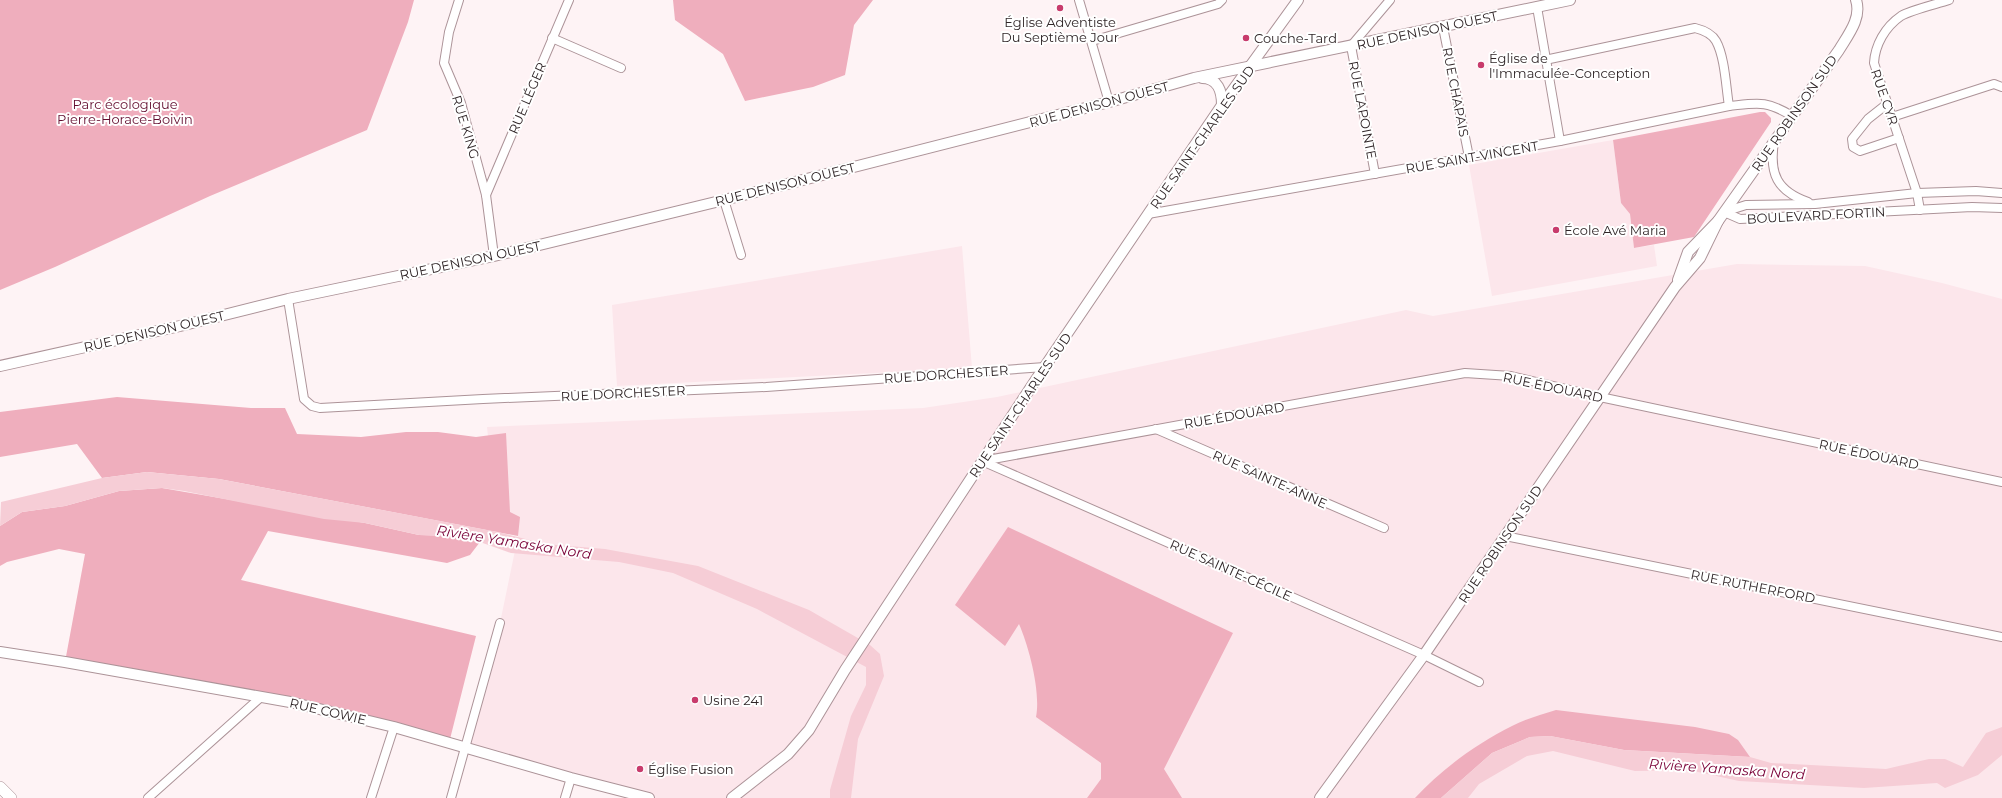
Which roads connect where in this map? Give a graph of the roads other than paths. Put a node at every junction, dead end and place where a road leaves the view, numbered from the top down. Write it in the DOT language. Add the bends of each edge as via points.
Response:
graph roads {
  1 [pos="459,0"];
  2 [pos="568,0"];
  3 [pos="1079,0"];
  4 [pos="1222,0"];
  5 [pos="1298,0"];
  6 [pos="1390,0"];
  7 [pos="1569,0"];
  8 [pos="1856,0"];
  9 [pos="1949,0"];
  10 [pos="1537,7"];
  11 [pos="1443,26"];
  12 [pos="552,38"];
  13 [pos="1092,41"];
  14 [pos="1351,46"];
  15 [pos="1545,60"];
  16 [pos="1251,67"];
  17 [pos="621,68"];
  18 [pos="1194,78"];
  19 [pos="2002,80"];
  20 [pos="1998,85"];
  21 [pos="1108,102"];
  22 [pos="1887,104"];
  23 [pos="1222,105"];
  24 [pos="1729,106"];
  25 [pos="1792,116"];
  26 [pos="1892,117"];
  27 [pos="1899,138"];
  28 [pos="1560,141"];
  29 [pos="1774,142"];
  30 [pos="1469,157"];
  31 [pos="1375,174"];
  32 [pos="1917,193"];
  33 [pos="2002,193"];
  34 [pos="486,195"];
  35 [pos="724,200"];
  36 [pos="1815,204"];
  37 [pos="2002,208"];
  38 [pos="1920,210"];
  39 [pos="1724,212"];
  40 [pos="1148,214"];
  41 [pos="741,255"];
  42 [pos="494,256"];
  43 [pos="288,299"];
  44 [pos="0,366"];
  45 [pos="1045,367"];
  46 [pos="1600,397"];
  47 [pos="1156,429"];
  48 [pos="982,461"];
  49 [pos="2002,482"];
  50 [pos="1384,528"];
  51 [pos="1505,536"];
  52 [pos="500,623"];
  53 [pos="2002,637"];
  54 [pos="0,652"];
  55 [pos="1424,655"];
  56 [pos="1479,682"];
  57 [pos="261,697"];
  58 [pos="394,727"];
  59 [pos="466,748"];
  60 [pos="571,778"];
  61 [pos="0,786"];
  62 [pos="11,798"];
  63 [pos="148,798"];
  64 [pos="371,798"];
  65 [pos="451,798"];
  66 [pos="565,798"];
  67 [pos="649,798"];
  68 [pos="732,798"];
  69 [pos="1320,798"];
  1 -- 34 [label="street, RUE KING" via="444,63 461,103"];
  2 -- 12 [label="street, RUE LÉGER"];
  3 -- 13 [label="street"];
  4 -- 13 [label="street" via="1218,4"];
  5 -- 16 [label="street, RUE SAINT-CHARLES SUD"];
  6 -- 14 [label="street"];
  7 -- 10 [label="street, RUE DENISON OUEST"];
  8 -- 25 [label="street, RUE ROBINSON SUD" via="1858,7 1855,22 1839,50"];
  9 -- 22 [label="street, RUE CYR" via="1902,16 1885,32 1875,50 1874,63"];
  10 -- 11 [label="street, RUE DENISON OUEST"];
  10 -- 15 [label="street"];
  11 -- 14 [label="street, RUE DENISON OUEST"];
  11 -- 30 [label="street, RUE CHAPAIS"];
  12 -- 17 [label="street"];
  12 -- 34 [label="street, RUE LÉGER"];
  13 -- 21 [label="street"];
  14 -- 16 [label="street, RUE DENISON OUEST"];
  14 -- 31 [label="street, RUE LAPOINTE"];
  15 -- 24 [label="street" via="1696,28 1704,30 1716,40 1720,49"];
  15 -- 28 [label="street"];
  16 -- 18 [label="street, RUE DENISON OUEST"];
  16 -- 23 [label="street, RUE SAINT-CHARLES SUD"];
  18 -- 21 [label="street, RUE DENISON OUEST"];
  18 -- 23 [label="street" via="1208,78 1216,83 1222,94"];
  19 -- 20 [label="street"];
  20 -- 26 [label="street"];
  21 -- 35 [label="street, RUE DENISON OUEST"];
  22 -- 26 [label="street, RUE CYR"];
  22 -- 27 [label="street" via="1868,118 1852,139 1853,147 1860,151"];
  23 -- 40 [label="street, RUE SAINT-CHARLES SUD"];
  24 -- 25 [label="street, RUE SAINT-VINCENT" via="1767,104 1776,106"];
  24 -- 28 [label="street, RUE SAINT-VINCENT"];
  25 -- 29 [label="street, RUE ROBINSON SUD"];
  26 -- 27 [label="street, RUE CYR"];
  27 -- 32 [label="street, RUE CYR"];
  28 -- 30 [label="street, RUE SAINT-VINCENT"];
  29 -- 36 [label="street, BOULEVARD FORTIN" via="1771,159 1775,176 1793,197"];
  29 -- 39 [label="street, RUE ROBINSON SUD"];
  30 -- 31 [label="street, RUE SAINT-VINCENT"];
  31 -- 40 [label="street, RUE SAINT-VINCENT"];
  32 -- 33 [label="street, BOULEVARD FORTIN"];
  32 -- 36 [label="street, BOULEVARD FORTIN"];
  32 -- 38 [label="street, RUE CYR"];
  34 -- 42 [label="street, RUE KING"];
  35 -- 41 [label="street"];
  35 -- 42 [label="street, RUE DENISON OUEST"];
  36 -- 39 [label="street, BOULEVARD FORTIN" via="1746,205"];
  37 -- 38 [label="street, BOULEVARD FORTIN" via="1972,206"];
  38 -- 39 [label="street, BOULEVARD FORTIN" via="1740,219"];
  39 -- 46 [label="street, RUE ROBINSON SUD" via="1700,258 1675,287"];
  40 -- 45 [label="street, RUE SAINT-CHARLES SUD"];
  42 -- 43 [label="street, RUE DENISON OUEST"];
  43 -- 44 [label="street, RUE DENISON OUEST"];
  43 -- 45 [label="street, RUE DORCHESTER" via="304,399 312,406 320,408 766,387"];
  45 -- 48 [label="street, RUE SAINT-CHARLES SUD"];
  46 -- 47 [label="street, RUE ÉDOUARD" via="1511,376 1465,373"];
  46 -- 49 [label="street, RUE ÉDOUARD"];
  46 -- 51 [label="street, RUE ROBINSON SUD"];
  47 -- 48 [label="street, RUE ÉDOUARD"];
  47 -- 50 [label="street, RUE SAINTE-ANNE"];
  48 -- 55 [label="street, RUE SAINTE-CÉCILE"];
  48 -- 68 [label="street, RUE SAINT-CHARLES SUD" via="845,670 809,730 788,754"];
  51 -- 53 [label="street, RUE RUTHERFORD"];
  51 -- 55 [label="street, RUE ROBINSON SUD"];
  52 -- 59 [label="street"];
  54 -- 57 [label="street, RUE COWIE"];
  55 -- 56 [label="street, RUE SAINTE-CÉCILE"];
  55 -- 69 [label="street, RUE ROBINSON SUD"];
  57 -- 58 [label="street, RUE COWIE"];
  57 -- 63 [label="street"];
  58 -- 59 [label="street, RUE COWIE"];
  58 -- 64 [label="street"];
  59 -- 60 [label="street, RUE COWIE"];
  59 -- 65 [label="street"];
  60 -- 66 [label="street"];
  60 -- 67 [label="street, RUE COWIE"];
  61 -- 62 [label="main road"];
}
